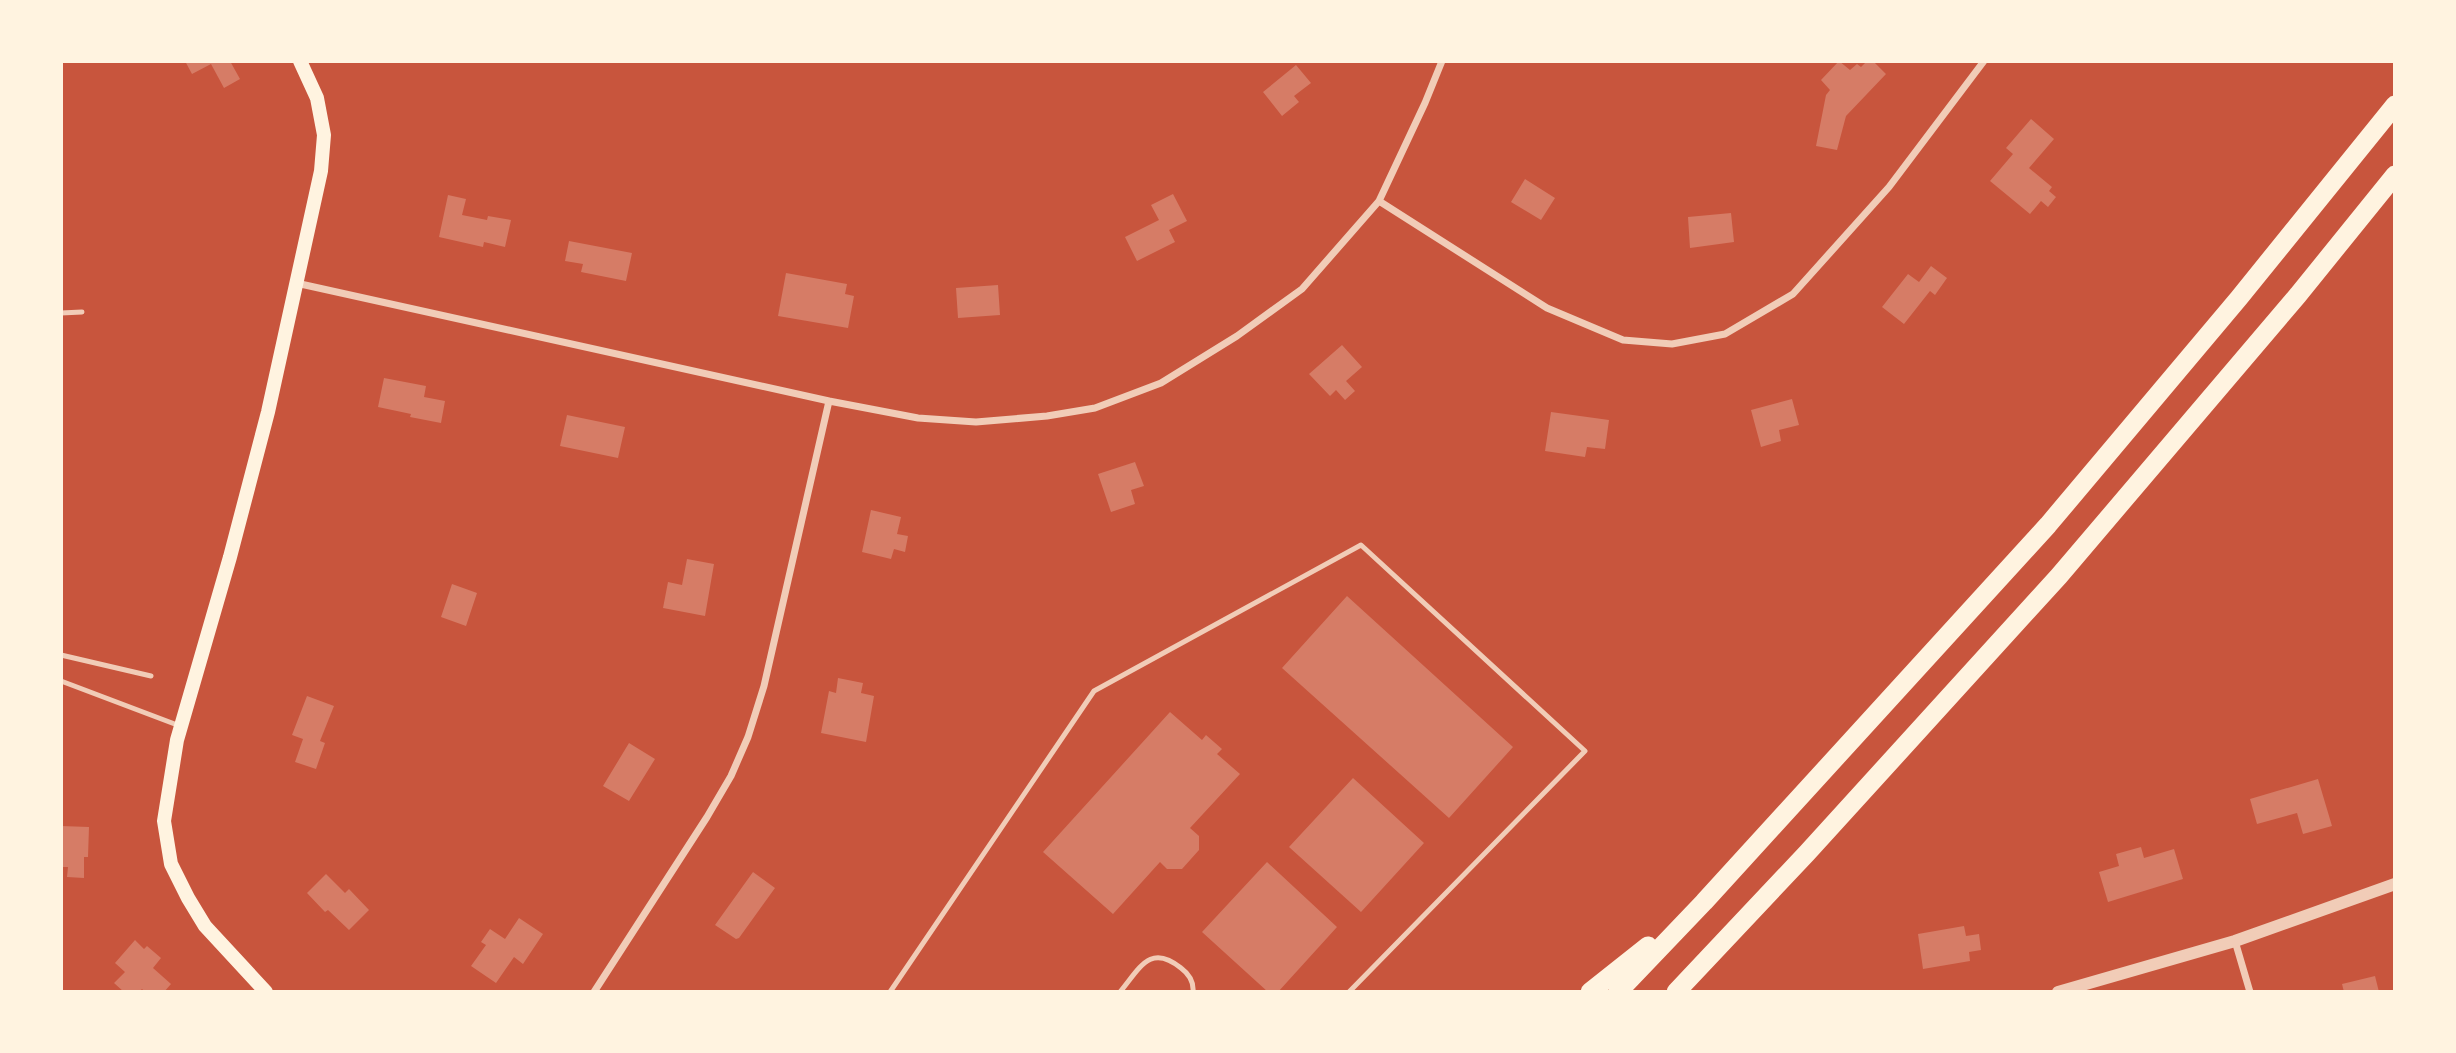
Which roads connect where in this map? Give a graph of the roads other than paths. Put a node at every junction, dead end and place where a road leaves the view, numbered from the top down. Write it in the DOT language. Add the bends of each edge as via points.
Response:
graph roads {
  1 [pos="300,61"];
  2 [pos="1442,61"];
  3 [pos="1984,61"];
  4 [pos="2395,105"];
  5 [pos="2395,175"];
  6 [pos="1379,201"];
  7 [pos="296,284"];
  8 [pos="82,312"];
  9 [pos="61,313"];
  10 [pos="829,401"];
  11 [pos="61,655"];
  12 [pos="151,676"];
  13 [pos="61,681"];
  14 [pos="180,726"];
  15 [pos="2395,884"];
  16 [pos="1704,902"];
  17 [pos="2235,941"];
  18 [pos="266,992"];
  19 [pos="594,992"];
  20 [pos="890,992"];
  21 [pos="1119,992"];
  22 [pos="1193,992"];
  23 [pos="1349,992"];
  24 [pos="1590,992"];
  25 [pos="1618,992"];
  26 [pos="1676,992"];
  27 [pos="2058,992"];
  28 [pos="2250,992"];
  1 -- 7 [label="main road" via="317,98 324,135"];
  2 -- 6 [label="street"];
  3 -- 6 [label="street" via="1889,187 1793,294 1725,334 1672,344 1623,340 1547,308"];
  4 -- 16 [label="highway" via="2048,525"];
  5 -- 26 [label="highway" via="2059,576"];
  6 -- 10 [label="street" via="1301,289 1237,337 1161,383 1095,408 976,422 918,418"];
  7 -- 10 [label="street"];
  7 -- 14 [label="main road" via="268,412"];
  8 -- 9 [label="lane"];
  10 -- 19 [label="street" via="764,686 748,737 707,817"];
  11 -- 12 [label="lane"];
  13 -- 14 [label="lane"];
  14 -- 18 [label="main road" via="164,821 171,864 205,926"];
  15 -- 17 [label="street"];
  16 -- 24 [label="highway"];
  16 -- 25 [label="highway"];
  17 -- 27 [label="street"];
  17 -- 28 [label="street"];
  20 -- 23 [label="lane" via="1094,691 1361,545 1585,751"];
  21 -- 22 [label="lane" via="1155,957 1169,958 1188,973"];
}
